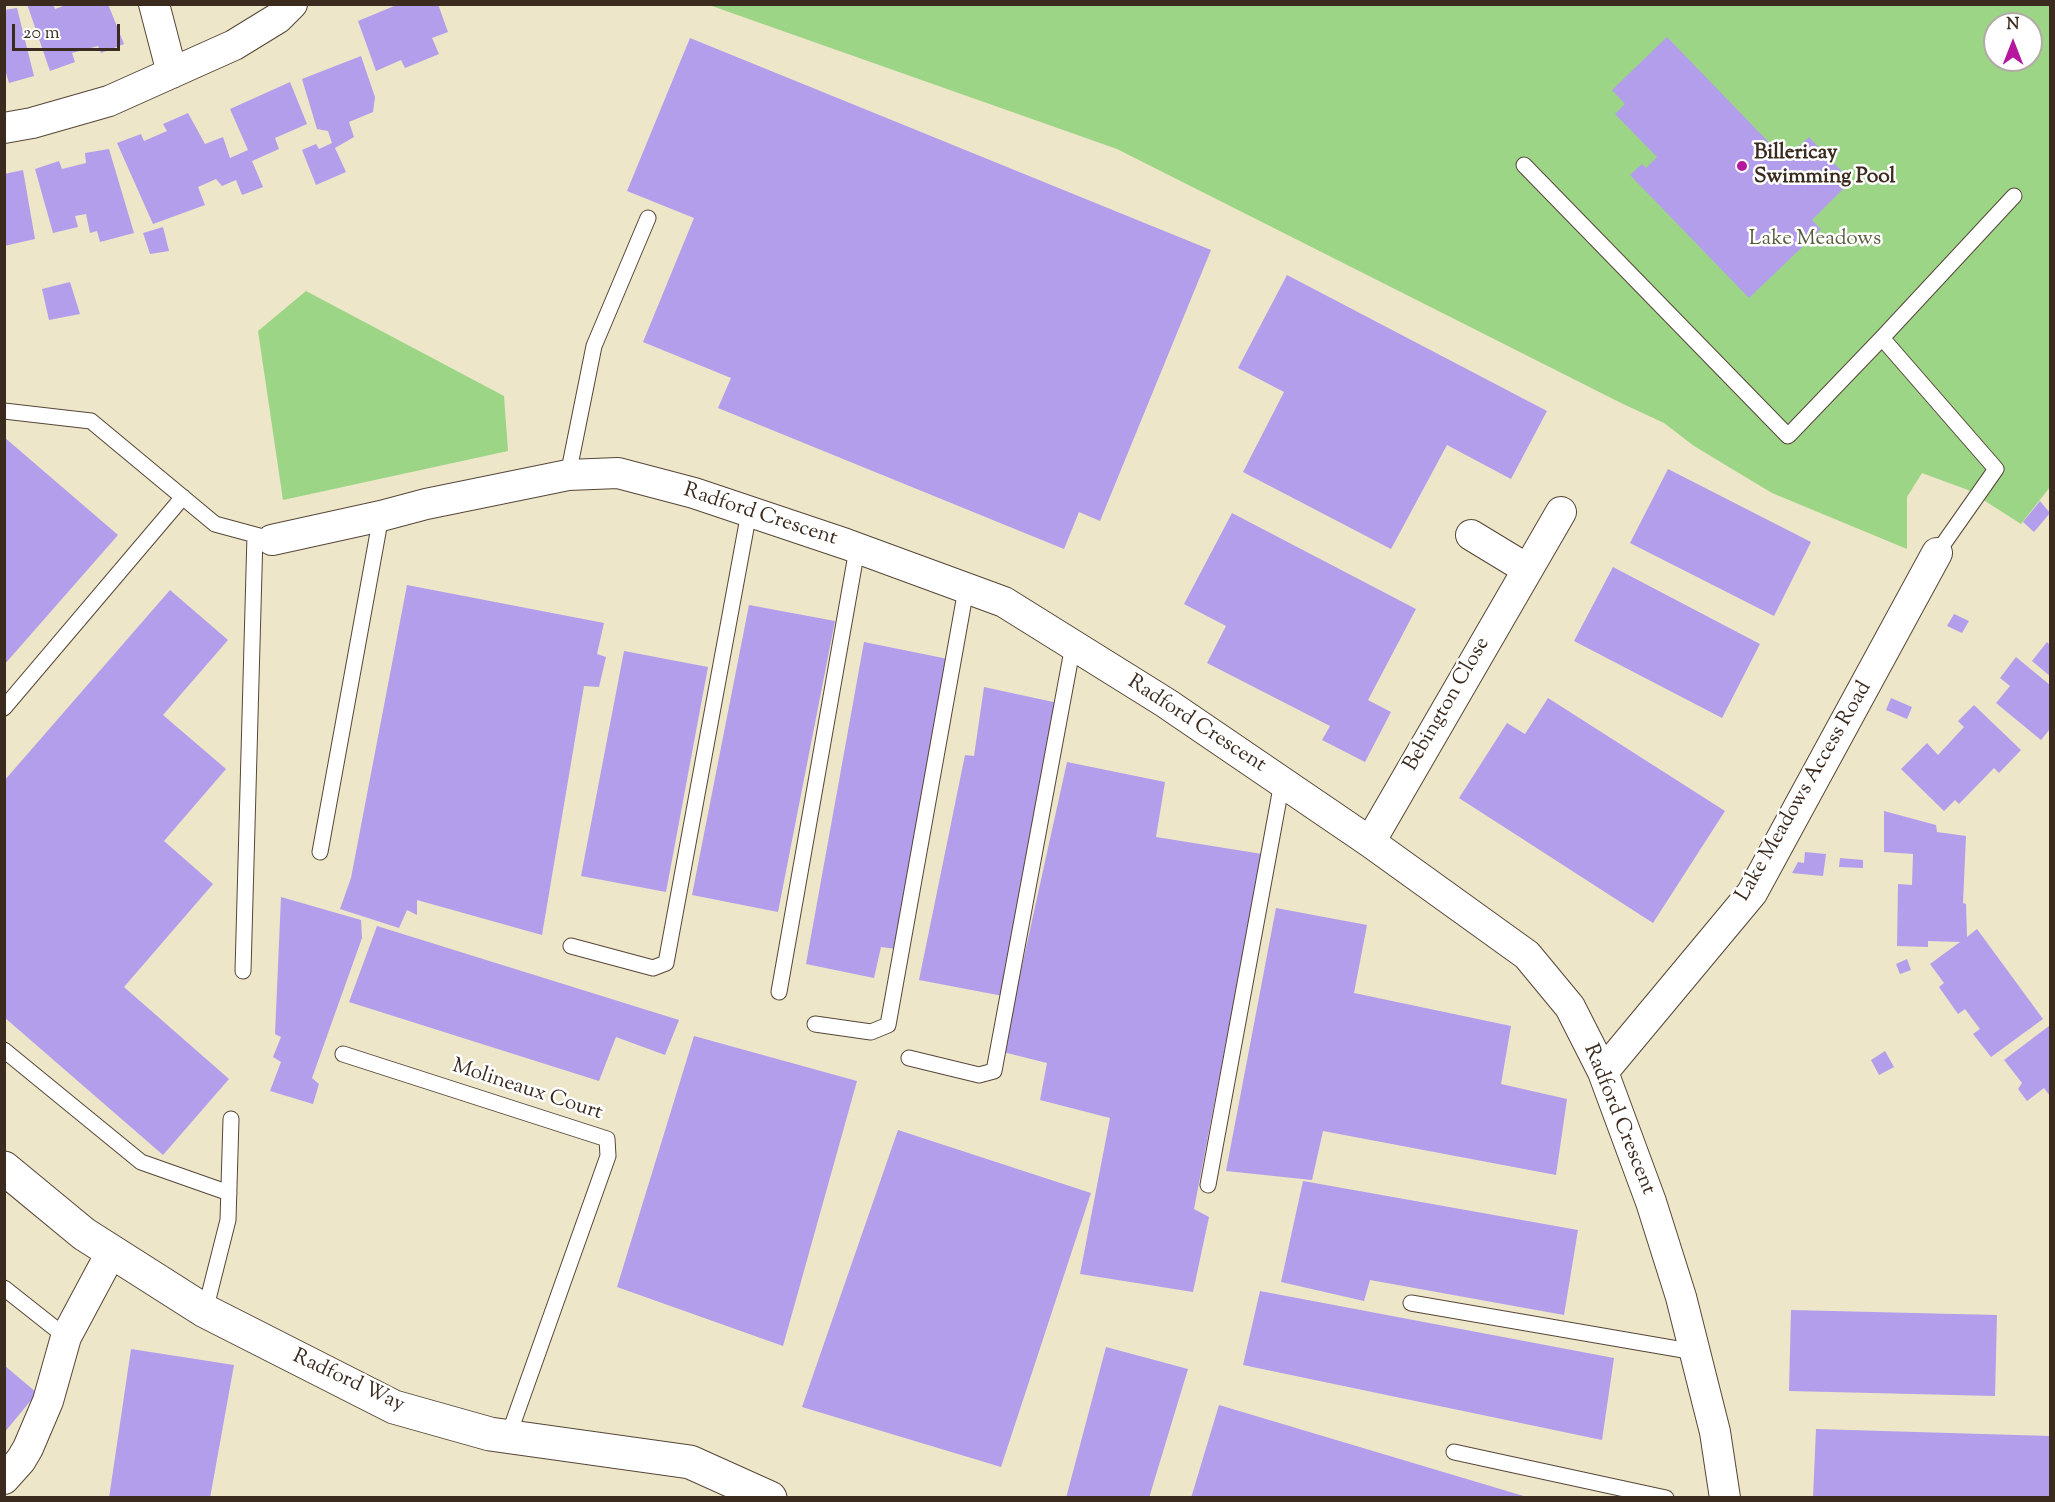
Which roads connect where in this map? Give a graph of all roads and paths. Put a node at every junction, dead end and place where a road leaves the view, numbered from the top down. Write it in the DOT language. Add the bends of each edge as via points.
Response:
graph roads {
  1 [pos="154,4"];
  2 [pos="292,4"];
  3 [pos="172,73"];
  4 [pos="4,128"];
  5 [pos="1524,165"];
  6 [pos="2014,196"];
  7 [pos="648,218"];
  8 [pos="1882,338"];
  9 [pos="4,411"];
  10 [pos="568,475"];
  11 [pos="183,497"];
  12 [pos="749,512"];
  13 [pos="1561,512"];
  14 [pos="381,516"];
  15 [pos="1471,536"];
  16 [pos="263,537"];
  17 [pos="857,549"];
  18 [pos="1937,553"];
  19 [pos="1527,569"];
  20 [pos="966,589"];
  21 [pos="1073,645"];
  22 [pos="4,708"];
  23 [pos="1282,782"];
  24 [pos="1370,842"];
  25 [pos="320,852"];
  26 [pos="571,946"];
  27 [pos="243,971"];
  28 [pos="778,992"];
  29 [pos="815,1024"];
  30 [pos="4,1050"];
  31 [pos="343,1054"];
  32 [pos="909,1058"];
  33 [pos="1603,1072"];
  34 [pos="231,1119"];
  35 [pos="4,1168"];
  36 [pos="1208,1185"];
  37 [pos="229,1193"];
  38 [pos="112,1251"];
  39 [pos="4,1287"];
  40 [pos="1411,1303"];
  41 [pos="205,1311"];
  42 [pos="66,1337"];
  43 [pos="1695,1352"];
  44 [pos="508,1437"];
  45 [pos="1454,1452"];
  46 [pos="4,1479"];
  47 [pos="770,1497"];
  48 [pos="1666,1497"];
  49 [pos="1725,1497"];
  1 -- 3 [label="street"];
  2 -- 3 [label="street" via="278,18 234,45"];
  3 -- 4 [label="street" via="109,101"];
  5 -- 8 [label="lane" via="1788,436"];
  6 -- 8 [label="lane"];
  7 -- 10 [label="lane" via="594,346"];
  8 -- 18 [label="lane" via="1996,469"];
  9 -- 11 [label="lane" via="91,421"];
  10 -- 12 [label="street, Radford Crescent" via="618,473"];
  10 -- 14 [label="street, Radford Crescent"];
  11 -- 16 [label="lane" via="215,524"];
  11 -- 22 [label="lane"];
  12 -- 17 [label="street, Radford Crescent"];
  12 -- 26 [label="lane" via="666,963 653,968"];
  13 -- 19 [label="street, Bebington Close"];
  14 -- 16 [label="street, Radford Crescent"];
  14 -- 25 [label="lane"];
  15 -- 19 [label="street"];
  16 -- 27 [label="lane"];
  17 -- 20 [label="street, Radford Crescent"];
  17 -- 28 [label="lane"];
  18 -- 33 [label="street, Lake Meadows Access Road" via="1752,893"];
  19 -- 24 [label="street, Bebington Close"];
  20 -- 21 [label="street, Radford Crescent" via="1004,602"];
  20 -- 29 [label="lane" via="888,1025 872,1032"];
  21 -- 23 [label="street, Radford Crescent"];
  21 -- 32 [label="lane" via="994,1071 979,1075"];
  23 -- 24 [label="street, Radford Crescent"];
  23 -- 36 [label="lane"];
  24 -- 33 [label="street, Radford Crescent" via="1527,955 1570,1007"];
  30 -- 37 [label="lane" via="141,1162"];
  31 -- 44 [label="lane, Molineaux Court" via="607,1139 608,1156"];
  33 -- 43 [label="street, Radford Crescent" via="1682,1297"];
  34 -- 37 [label="lane"];
  35 -- 38 [label="street, Radford Way" via="84,1234"];
  37 -- 41 [label="lane" via="228,1220"];
  38 -- 41 [label="street, Radford Way"];
  38 -- 42 [label="street"];
  39 -- 42 [label="lane"];
  40 -- 43 [label="lane"];
  41 -- 44 [label="street, Radford Way" via="394,1407"];
  42 -- 46 [label="street" via="36,1430 21,1460"];
  43 -- 49 [label="street, Radford Crescent" via="1715,1432"];
  44 -- 47 [label="street, Radford Way" via="690,1462"];
  45 -- 48 [label="lane"];
}
